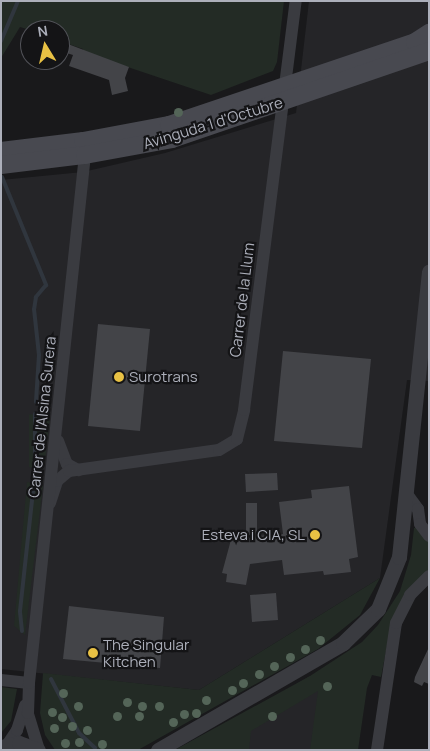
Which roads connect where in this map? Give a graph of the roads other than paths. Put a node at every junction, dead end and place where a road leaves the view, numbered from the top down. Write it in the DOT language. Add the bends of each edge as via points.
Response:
graph roads {
  1 [pos="296,1"];
  2 [pos="423,45"];
  3 [pos="286,94"];
  4 [pos="84,148"];
  5 [pos="1,151"];
  6 [pos="1,165"];
  7 [pos="429,272"];
  8 [pos="56,434"];
  9 [pos="78,470"];
  10 [pos="407,494"];
  11 [pos="50,503"];
  12 [pos="428,535"];
  13 [pos="429,576"];
  14 [pos="1,680"];
  15 [pos="30,683"];
  16 [pos="4,746"];
  17 [pos="38,750"];
  18 [pos="158,750"];
  19 [pos="377,750"];
  1 -- 3 [label="street, Carrer de la Llum"];
  2 -- 3 [label="main road, Avinguda 1 d'Octubre"];
  3 -- 4 [label="main road, Avinguda 1 d'Octubre"];
  3 -- 9 [label="street, Carrer de la Llum" via="244,410 237,439 219,450"];
  4 -- 5 [label="main road, Avinguda 1 d'Octubre"];
  4 -- 6 [label="main road, Avinguda 1 d'Octubre"];
  4 -- 8 [label="street, Carrer de l'Alsina Surera"];
  7 -- 10 [label="street"];
  8 -- 9 [label="street" via="63,458"];
  8 -- 11 [label="street, Carrer de l'Alsina Surera"];
  9 -- 11 [label="street, Carrer de la Llum" via="69,471 57,481"];
  10 -- 12 [label="street" via="418,509 420,524"];
  10 -- 18 [label="street" via="399,557 392,581 378,609 362,627 343,643 287,677"];
  11 -- 15 [label="street, Carrer de l'Alsina Surera"];
  13 -- 19 [label="street" via="410,595 396,623"];
  14 -- 15 [label="street"];
  15 -- 16 [label="street, Carrer de l'Alsina Surera" via="23,714"];
  15 -- 17 [label="street, Carrer de l'Alsina Surera" via="28,713"];
  16 -- 17 [label="street" via="25,744"];
}
